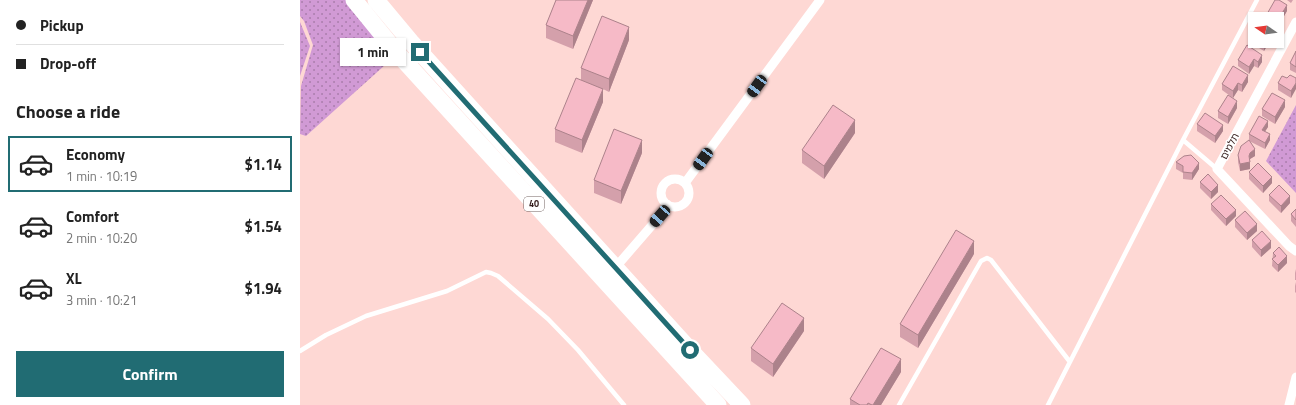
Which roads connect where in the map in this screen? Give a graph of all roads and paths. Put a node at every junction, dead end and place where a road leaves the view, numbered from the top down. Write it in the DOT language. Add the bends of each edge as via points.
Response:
graph roads {
  1 [pos="354,0"];
  2 [pos="376,0"];
  3 [pos="820,0"];
  4 [pos="1257,0"];
  5 [pos="1296,22"];
  6 [pos="1183,140"];
  7 [pos="1217,169"];
  8 [pos="685,183"];
  9 [pos="667,204"];
  10 [pos="1296,251"];
  11 [pos="615,268"];
  12 [pos="300,351"];
  13 [pos="1070,362"];
  14 [pos="1296,377"];
  15 [pos="624,405"];
  16 [pos="718,405"];
  17 [pos="742,405"];
  18 [pos="899,405"];
  19 [pos="1048,405"];
  20 [pos="1289,405"];
  1 -- 16 [label="highway, 40" via="398,54"];
  2 -- 11 [label="highway, 40" via="406,37"];
  3 -- 8 [label="street"];
  4 -- 6 [label="lane"];
  5 -- 7 [label="street, תלמים"];
  6 -- 7 [label="lane"];
  6 -- 13 [label="lane"];
  7 -- 10 [label="street, תלמים"];
  8 -- 9 [label="street" via="689,191 684,204 675,207"];
  8 -- 9 [label="street" via="673,179 665,184 662,192"];
  9 -- 11 [label="street" via="660,216"];
  11 -- 17 [label="highway, 40"];
  12 -- 15 [label="lane" via="366,316 447,291 486,272 498,276 552,323"];
  13 -- 18 [label="lane" via="988,258 981,261"];
  13 -- 19 [label="lane"];
  14 -- 20 [label="street"];
}
